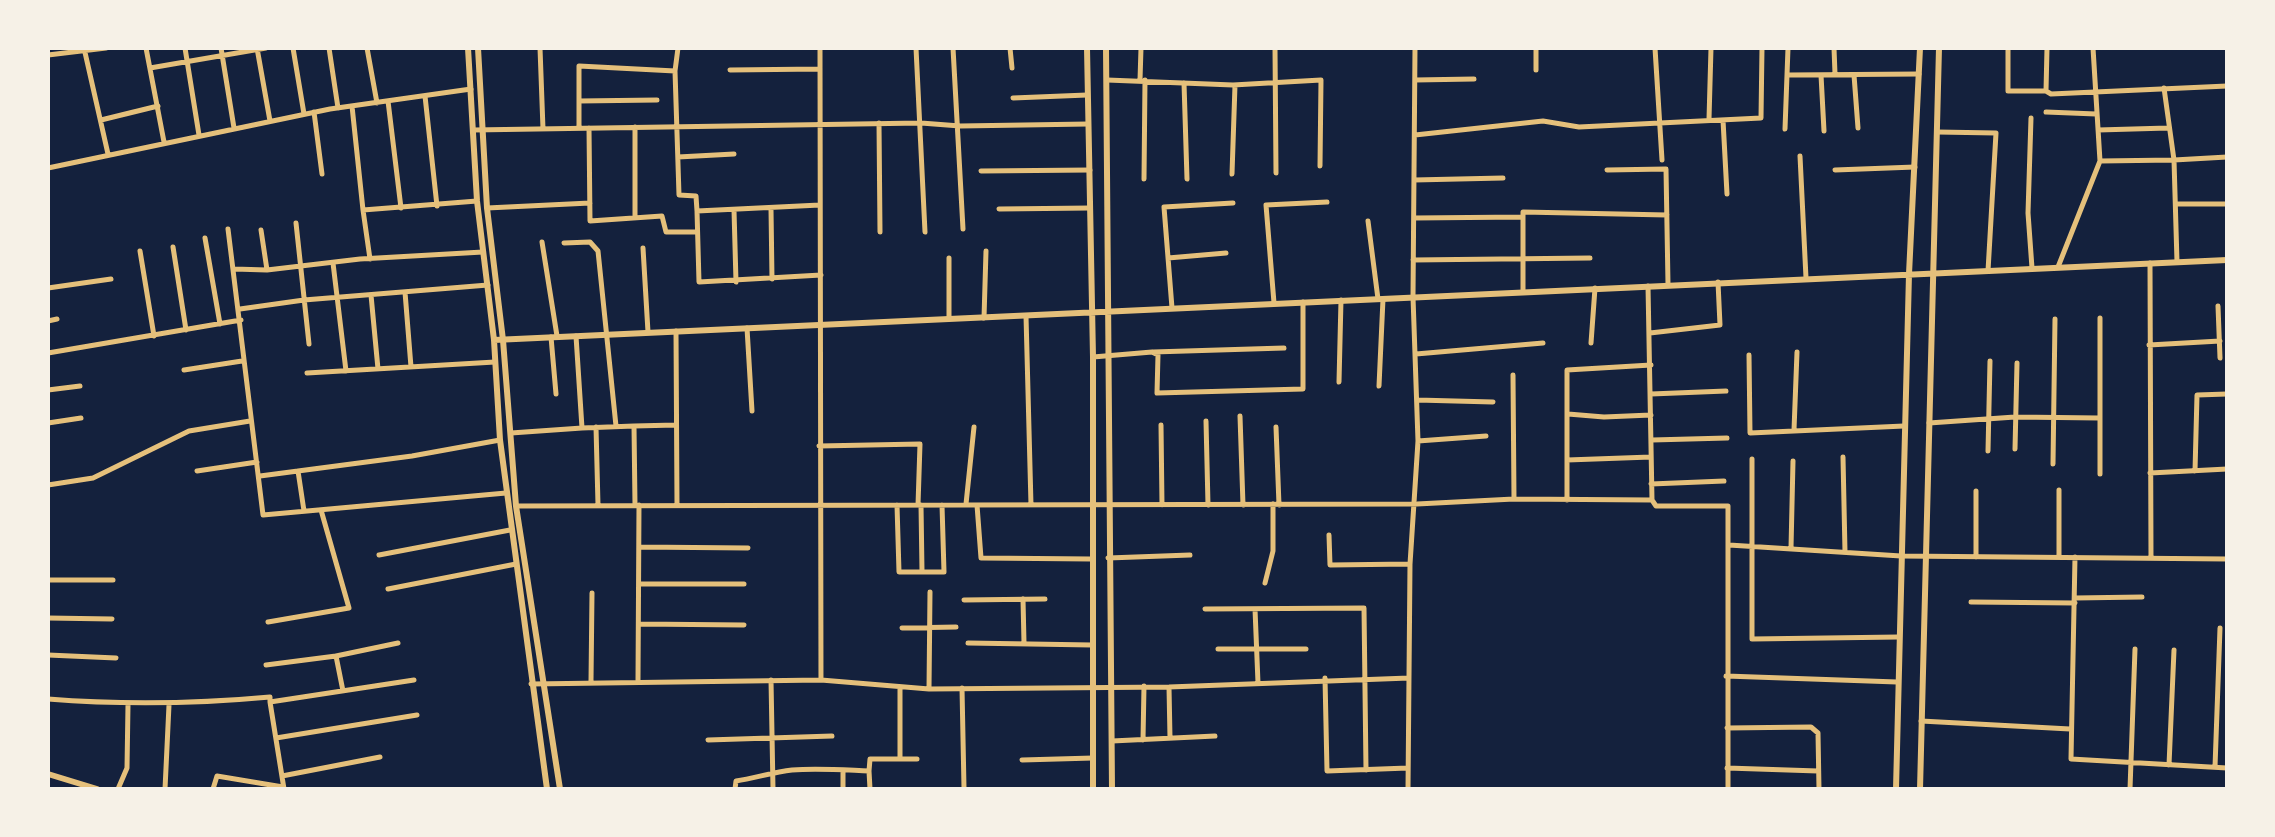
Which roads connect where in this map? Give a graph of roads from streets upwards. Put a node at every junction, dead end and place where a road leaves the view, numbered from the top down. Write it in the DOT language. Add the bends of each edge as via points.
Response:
graph roads {
  1 [pos="106,48"];
  2 [pos="146,48"];
  3 [pos="185,48"];
  4 [pos="221,48"];
  5 [pos="266,48"];
  6 [pos="293,48"];
  7 [pos="329,48"];
  8 [pos="367,48"];
  9 [pos="468,48"];
  10 [pos="478,48"];
  11 [pos="540,48"];
  12 [pos="678,48"];
  13 [pos="820,48"];
  14 [pos="916,48"];
  15 [pos="953,48"];
  16 [pos="1010,48"];
  17 [pos="1087,48"];
  18 [pos="1106,48"];
  19 [pos="1141,48"];
  20 [pos="1275,48"];
  21 [pos="1415,48"];
  22 [pos="1536,48"];
  23 [pos="1655,48"];
  24 [pos="1711,48"];
  25 [pos="1762,48"];
  26 [pos="1788,48"];
  27 [pos="1834,48"];
  28 [pos="1920,48"];
  29 [pos="1939,48"];
  30 [pos="2008,48"];
  31 [pos="2047,48"];
  32 [pos="2093,48"];
  33 [pos="257,49"];
  34 [pos="85,50"];
  35 [pos="48,55"];
  36 [pos="222,56"];
  37 [pos="187,60"];
  38 [pos="150,68"];
  39 [pos="1012,68"];
  40 [pos="820,69"];
  41 [pos="730,70"];
  42 [pos="1536,70"];
  43 [pos="675,71"];
  44 [pos="1835,74"];
  45 [pos="1919,74"];
  46 [pos="1788,75"];
  47 [pos="1821,75"];
  48 [pos="1854,75"];
  49 [pos="1474,79"];
  50 [pos="1107,80"];
  51 [pos="1142,80"];
  52 [pos="1415,80"];
  53 [pos="1278,82"];
  54 [pos="1184,83"];
  55 [pos="1235,85"];
  56 [pos="2227,86"];
  57 [pos="2164,88"];
  58 [pos="471,89"];
  59 [pos="2095,90"];
  60 [pos="2046,91"];
  61 [pos="1087,95"];
  62 [pos="425,96"];
  63 [pos="1013,98"];
  64 [pos="657,100"];
  65 [pos="388,101"];
  66 [pos="579,101"];
  67 [pos="377,103"];
  68 [pos="158,106"];
  69 [pos="352,106"];
  70 [pos="338,108"];
  71 [pos="314,112"];
  72 [pos="2046,112"];
  73 [pos="304,114"];
  74 [pos="2096,114"];
  75 [pos="2031,118"];
  76 [pos="1709,119"];
  77 [pos="101,120"];
  78 [pos="1723,120"];
  79 [pos="270,121"];
  80 [pos="879,123"];
  81 [pos="921,123"];
  82 [pos="1661,123"];
  83 [pos="820,124"];
  84 [pos="1088,124"];
  85 [pos="960,126"];
  86 [pos="635,127"];
  87 [pos="678,127"];
  88 [pos="234,128"];
  89 [pos="579,128"];
  90 [pos="589,128"];
  91 [pos="1858,128"];
  92 [pos="2168,128"];
  93 [pos="543,129"];
  94 [pos="1785,129"];
  95 [pos="473,130"];
  96 [pos="482,130"];
  97 [pos="2098,130"];
  98 [pos="1824,131"];
  99 [pos="1937,132"];
  100 [pos="199,135"];
  101 [pos="1415,135"];
  102 [pos="164,142"];
  103 [pos="108,154"];
  104 [pos="734,154"];
  105 [pos="1800,156"];
  106 [pos="678,157"];
  107 [pos="2227,157"];
  108 [pos="1662,160"];
  109 [pos="2174,160"];
  110 [pos="2100,161"];
  111 [pos="1320,166"];
  112 [pos="1915,167"];
  113 [pos="48,168"];
  114 [pos="1090,170"];
  115 [pos="1607,170"];
  116 [pos="1835,170"];
  117 [pos="981,171"];
  118 [pos="1276,173"];
  119 [pos="322,174"];
  120 [pos="1232,174"];
  121 [pos="1503,178"];
  122 [pos="1144,179"];
  123 [pos="1187,179"];
  124 [pos="1414,180"];
  125 [pos="1727,194"];
  126 [pos="477,201"];
  127 [pos="1327,202"];
  128 [pos="590,203"];
  129 [pos="1233,203"];
  130 [pos="2177,204"];
  131 [pos="2227,204"];
  132 [pos="820,205"];
  133 [pos="437,206"];
  134 [pos="401,208"];
  135 [pos="487,208"];
  136 [pos="1090,208"];
  137 [pos="771,209"];
  138 [pos="999,209"];
  139 [pos="363,210"];
  140 [pos="734,210"];
  141 [pos="697,211"];
  142 [pos="1667,215"];
  143 [pos="1523,217"];
  144 [pos="635,218"];
  145 [pos="1414,218"];
  146 [pos="1368,221"];
  147 [pos="296,223"];
  148 [pos="228,229"];
  149 [pos="963,229"];
  150 [pos="261,230"];
  151 [pos="697,232"];
  152 [pos="880,232"];
  153 [pos="925,232"];
  154 [pos="205,238"];
  155 [pos="542,242"];
  156 [pos="564,243"];
  157 [pos="173,247"];
  158 [pos="643,248"];
  159 [pos="140,251"];
  160 [pos="986,251"];
  161 [pos="483,252"];
  162 [pos="1226,253"];
  163 [pos="1523,257"];
  164 [pos="949,258"];
  165 [pos="1168,258"];
  166 [pos="1590,258"];
  167 [pos="370,259"];
  168 [pos="1413,260"];
  169 [pos="2227,260"];
  170 [pos="2177,262"];
  171 [pos="333,263"];
  172 [pos="2150,263"];
  173 [pos="300,267"];
  174 [pos="2058,267"];
  175 [pos="2032,268"];
  176 [pos="234,269"];
  177 [pos="267,270"];
  178 [pos="1988,271"];
  179 [pos="1933,273"];
  180 [pos="1909,274"];
  181 [pos="821,275"];
  182 [pos="1806,278"];
  183 [pos="111,279"];
  184 [pos="772,279"];
  185 [pos="736,282"];
  186 [pos="1718,282"];
  187 [pos="1668,284"];
  188 [pos="488,285"];
  189 [pos="1648,285"];
  190 [pos="48,288"];
  191 [pos="1595,288"];
  192 [pos="405,292"];
  193 [pos="1523,292"];
  194 [pos="371,295"];
  195 [pos="338,297"];
  196 [pos="1413,297"];
  197 [pos="1381,299"];
  198 [pos="304,300"];
  199 [pos="1341,300"];
  200 [pos="1303,302"];
  201 [pos="1274,303"];
  202 [pos="2218,306"];
  203 [pos="1172,308"];
  204 [pos="240,309"];
  205 [pos="1092,311"];
  206 [pos="1106,311"];
  207 [pos="1026,316"];
  208 [pos="984,318"];
  209 [pos="2100,318"];
  210 [pos="57,319"];
  211 [pos="949,319"];
  212 [pos="2055,319"];
  213 [pos="241,320"];
  214 [pos="48,321"];
  215 [pos="220,324"];
  216 [pos="821,325"];
  217 [pos="747,328"];
  218 [pos="186,330"];
  219 [pos="676,331"];
  220 [pos="648,332"];
  221 [pos="1650,333"];
  222 [pos="609,334"];
  223 [pos="576,335"];
  224 [pos="154,336"];
  225 [pos="554,336"];
  226 [pos="494,340"];
  227 [pos="503,340"];
  228 [pos="2220,341"];
  229 [pos="1543,343"];
  230 [pos="1591,343"];
  231 [pos="309,344"];
  232 [pos="2149,345"];
  233 [pos="1284,348"];
  234 [pos="1152,352"];
  235 [pos="1797,352"];
  236 [pos="48,353"];
  237 [pos="1416,354"];
  238 [pos="1749,355"];
  239 [pos="1108,356"];
  240 [pos="1093,357"];
  241 [pos="2220,358"];
  242 [pos="242,360"];
  243 [pos="1990,361"];
  244 [pos="495,362"];
  245 [pos="2017,363"];
  246 [pos="1651,365"];
  247 [pos="411,367"];
  248 [pos="378,369"];
  249 [pos="184,370"];
  250 [pos="346,371"];
  251 [pos="307,373"];
  252 [pos="1513,375"];
  253 [pos="1339,382"];
  254 [pos="80,386"];
  255 [pos="1379,386"];
  256 [pos="48,390"];
  257 [pos="1726,391"];
  258 [pos="556,394"];
  259 [pos="1651,394"];
  260 [pos="2227,394"];
  261 [pos="1417,400"];
  262 [pos="1493,402"];
  263 [pos="752,411"];
  264 [pos="1568,414"];
  265 [pos="1651,415"];
  266 [pos="1240,416"];
  267 [pos="2015,417"];
  268 [pos="2055,417"];
  269 [pos="81,418"];
  270 [pos="1989,418"];
  271 [pos="2099,418"];
  272 [pos="250,421"];
  273 [pos="1206,421"];
  274 [pos="48,423"];
  275 [pos="1929,423"];
  276 [pos="676,425"];
  277 [pos="1161,425"];
  278 [pos="616,426"];
  279 [pos="634,426"];
  280 [pos="1904,426"];
  281 [pos="596,427"];
  282 [pos="974,427"];
  283 [pos="1276,427"];
  284 [pos="582,428"];
  285 [pos="1794,430"];
  286 [pos="511,433"];
  287 [pos="1486,436"];
  288 [pos="1727,438"];
  289 [pos="500,440"];
  290 [pos="1651,440"];
  291 [pos="1418,441"];
  292 [pos="819,446"];
  293 [pos="2015,449"];
  294 [pos="1988,451"];
  295 [pos="1651,457"];
  296 [pos="1843,457"];
  297 [pos="1752,459"];
  298 [pos="1567,460"];
  299 [pos="1793,461"];
  300 [pos="257,462"];
  301 [pos="2053,464"];
  302 [pos="2227,469"];
  303 [pos="197,471"];
  304 [pos="298,471"];
  305 [pos="2195,471"];
  306 [pos="2150,473"];
  307 [pos="2100,474"];
  308 [pos="260,476"];
  309 [pos="1724,481"];
  310 [pos="1651,484"];
  311 [pos="48,485"];
  312 [pos="2059,490"];
  313 [pos="1976,491"];
  314 [pos="506,493"];
  315 [pos="1514,499"];
  316 [pos="1567,500"];
  317 [pos="1652,500"];
  318 [pos="966,504"];
  319 [pos="1092,504"];
  320 [pos="1276,504"];
  321 [pos="1417,504"];
  322 [pos="507,505"];
  323 [pos="598,505"];
  324 [pos="637,505"];
  325 [pos="677,505"];
  326 [pos="819,505"];
  327 [pos="897,505"];
  328 [pos="920,505"];
  329 [pos="942,505"];
  330 [pos="977,505"];
  331 [pos="1031,505"];
  332 [pos="1108,505"];
  333 [pos="1162,505"];
  334 [pos="1208,505"];
  335 [pos="1243,505"];
  336 [pos="516,506"];
  337 [pos="321,510"];
  338 [pos="304,511"];
  339 [pos="510,530"];
  340 [pos="1329,535"];
  341 [pos="1729,545"];
  342 [pos="1753,546"];
  343 [pos="639,547"];
  344 [pos="748,548"];
  345 [pos="1791,548"];
  346 [pos="1845,552"];
  347 [pos="379,555"];
  348 [pos="1190,555"];
  349 [pos="1901,556"];
  350 [pos="1926,556"];
  351 [pos="1976,557"];
  352 [pos="2059,557"];
  353 [pos="2075,557"];
  354 [pos="2151,557"];
  355 [pos="1108,558"];
  356 [pos="1091,559"];
  357 [pos="2227,559"];
  358 [pos="516,564"];
  359 [pos="1410,564"];
  360 [pos="922,571"];
  361 [pos="48,580"];
  362 [pos="113,580"];
  363 [pos="1265,583"];
  364 [pos="639,584"];
  365 [pos="744,584"];
  366 [pos="388,589"];
  367 [pos="930,592"];
  368 [pos="592,593"];
  369 [pos="2142,597"];
  370 [pos="1023,599"];
  371 [pos="1045,599"];
  372 [pos="964,600"];
  373 [pos="2075,601"];
  374 [pos="1971,602"];
  375 [pos="1205,609"];
  376 [pos="1255,609"];
  377 [pos="48,618"];
  378 [pos="112,619"];
  379 [pos="268,622"];
  380 [pos="639,624"];
  381 [pos="744,625"];
  382 [pos="956,627"];
  383 [pos="902,628"];
  384 [pos="2220,628"];
  385 [pos="929,629"];
  386 [pos="1898,637"];
  387 [pos="398,643"];
  388 [pos="968,643"];
  389 [pos="1024,643"];
  390 [pos="1092,645"];
  391 [pos="1257,647"];
  392 [pos="1218,649"];
  393 [pos="1306,649"];
  394 [pos="2135,649"];
  395 [pos="2174,650"];
  396 [pos="48,655"];
  397 [pos="336,656"];
  398 [pos="116,658"];
  399 [pos="266,665"];
  400 [pos="1726,676"];
  401 [pos="1325,678"];
  402 [pos="1363,678"];
  403 [pos="1409,678"];
  404 [pos="414,680"];
  405 [pos="638,680"];
  406 [pos="771,680"];
  407 [pos="821,680"];
  408 [pos="591,681"];
  409 [pos="544,682"];
  410 [pos="1897,682"];
  411 [pos="1258,683"];
  412 [pos="531,684"];
  413 [pos="1144,686"];
  414 [pos="900,687"];
  415 [pos="1094,687"];
  416 [pos="1112,687"];
  417 [pos="1169,687"];
  418 [pos="962,688"];
  419 [pos="929,689"];
  420 [pos="343,691"];
  421 [pos="48,699"];
  422 [pos="270,702"];
  423 [pos="128,705"];
  424 [pos="169,705"];
  425 [pos="417,715"];
  426 [pos="1921,721"];
  427 [pos="1727,728"];
  428 [pos="2070,729"];
  429 [pos="832,736"];
  430 [pos="1215,736"];
  431 [pos="772,737"];
  432 [pos="276,738"];
  433 [pos="1170,738"];
  434 [pos="708,740"];
  435 [pos="1143,740"];
  436 [pos="1112,741"];
  437 [pos="380,757"];
  438 [pos="1093,758"];
  439 [pos="900,759"];
  440 [pos="917,759"];
  441 [pos="1022,760"];
  442 [pos="2128,762"];
  443 [pos="2169,765"];
  444 [pos="2215,767"];
  445 [pos="1408,768"];
  446 [pos="1727,768"];
  447 [pos="2227,768"];
  448 [pos="843,770"];
  449 [pos="1366,770"];
  450 [pos="869,771"];
  451 [pos="1818,771"];
  452 [pos="48,774"];
  453 [pos="282,776"];
  454 [pos="773,776"];
  455 [pos="284,788"];
  456 [pos="964,788"];
  457 [pos="97,789"];
  458 [pos="118,789"];
  459 [pos="165,789"];
  460 [pos="213,789"];
  461 [pos="547,789"];
  462 [pos="560,789"];
  463 [pos="735,789"];
  464 [pos="773,789"];
  465 [pos="843,789"];
  466 [pos="870,789"];
  467 [pos="1093,789"];
  468 [pos="1112,789"];
  469 [pos="1408,789"];
  470 [pos="1728,789"];
  471 [pos="1819,789"];
  472 [pos="1896,789"];
  473 [pos="1920,789"];
  474 [pos="2130,789"];
  1 -- 34 [label="street"];
  2 -- 38 [label="street"];
  3 -- 37 [label="street"];
  4 -- 36 [label="street"];
  5 -- 33 [label="street"];
  6 -- 73 [label="street"];
  7 -- 70 [label="street"];
  8 -- 67 [label="street"];
  9 -- 58 [label="street"];
  10 -- 96 [label="street"];
  11 -- 93 [label="street"];
  12 -- 43 [label="street"];
  13 -- 40 [label="street"];
  14 -- 81 [label="street"];
  15 -- 85 [label="street"];
  16 -- 39 [label="street"];
  17 -- 61 [label="street"];
  18 -- 50 [label="street"];
  19 -- 51 [label="street"];
  20 -- 53 [label="street"];
  21 -- 52 [label="street"];
  22 -- 42 [label="street"];
  23 -- 82 [label="street"];
  24 -- 76 [label="street"];
  25 -- 78 [label="street" via="1761,118"];
  26 -- 46 [label="street"];
  27 -- 44 [label="street"];
  28 -- 45 [label="street"];
  29 -- 99 [label="street"];
  30 -- 60 [label="street" via="2008,91"];
  31 -- 60 [label="street"];
  32 -- 59 [label="street"];
  33 -- 36 [label="street"];
  33 -- 79 [label="street"];
  34 -- 35 [label="street"];
  34 -- 77 [label="street"];
  36 -- 37 [label="street"];
  36 -- 88 [label="street"];
  37 -- 38 [label="street"];
  37 -- 100 [label="street"];
  38 -- 68 [label="street"];
  40 -- 41 [label="street"];
  40 -- 83 [label="street"];
  43 -- 66 [label="street" via="579,66"];
  43 -- 87 [label="street"];
  44 -- 47 [label="street"];
  44 -- 48 [label="street"];
  45 -- 48 [label="street"];
  45 -- 112 [label="street"];
  46 -- 47 [label="street"];
  46 -- 94 [label="street"];
  47 -- 98 [label="street"];
  48 -- 91 [label="street"];
  49 -- 52 [label="street"];
  50 -- 51 [label="street"];
  50 -- 206 [label="street"];
  51 -- 54 [label="street"];
  51 -- 122 [label="street"];
  52 -- 101 [label="street"];
  53 -- 55 [label="street"];
  53 -- 111 [label="street" via="1321,80"];
  53 -- 118 [label="street"];
  54 -- 55 [label="street"];
  54 -- 123 [label="street"];
  55 -- 120 [label="street"];
  56 -- 57 [label="street"];
  57 -- 59 [label="street"];
  57 -- 92 [label="street"];
  58 -- 62 [label="street"];
  58 -- 95 [label="street"];
  59 -- 60 [label="street"];
  59 -- 74 [label="street"];
  61 -- 63 [label="street"];
  61 -- 84 [label="street"];
  62 -- 65 [label="street"];
  62 -- 133 [label="street"];
  64 -- 66 [label="street"];
  65 -- 67 [label="street"];
  65 -- 134 [label="street"];
  66 -- 89 [label="street"];
  67 -- 69 [label="street"];
  68 -- 77 [label="street"];
  68 -- 102 [label="street"];
  69 -- 70 [label="street"];
  69 -- 139 [label="street"];
  70 -- 71 [label="street"];
  71 -- 73 [label="street"];
  71 -- 119 [label="street"];
  72 -- 74 [label="street"];
  73 -- 79 [label="street"];
  74 -- 97 [label="street"];
  75 -- 175 [label="street"];
  76 -- 78 [label="street"];
  76 -- 82 [label="street"];
  77 -- 103 [label="street"];
  78 -- 125 [label="street"];
  79 -- 88 [label="street"];
  80 -- 81 [label="street"];
  80 -- 83 [label="street"];
  80 -- 152 [label="street"];
  81 -- 85 [label="street"];
  81 -- 153 [label="street"];
  82 -- 101 [label="street" via="1579,127 1543,121"];
  82 -- 108 [label="street"];
  83 -- 87 [label="street"];
  83 -- 132 [label="street"];
  84 -- 85 [label="street"];
  84 -- 114 [label="street"];
  85 -- 149 [label="street"];
  86 -- 87 [label="street"];
  86 -- 90 [label="street"];
  86 -- 144 [label="street"];
  87 -- 106 [label="street"];
  88 -- 100 [label="street"];
  89 -- 90 [label="street"];
  89 -- 93 [label="street"];
  90 -- 128 [label="street"];
  92 -- 97 [label="street"];
  92 -- 109 [label="street"];
  93 -- 96 [label="street"];
  95 -- 96 [label="street"];
  95 -- 126 [label="street"];
  96 -- 135 [label="street"];
  97 -- 110 [label="street"];
  99 -- 178 [label="street" via="1996,133"];
  99 -- 179 [label="street"];
  100 -- 102 [label="street"];
  101 -- 124 [label="street"];
  102 -- 103 [label="street"];
  103 -- 113 [label="street"];
  104 -- 106 [label="street"];
  105 -- 182 [label="street"];
  106 -- 141 [label="street" via="679,195 696,196"];
  107 -- 109 [label="street"];
  109 -- 110 [label="street"];
  109 -- 130 [label="street"];
  110 -- 174 [label="street"];
  112 -- 116 [label="street"];
  112 -- 180 [label="street"];
  114 -- 117 [label="street"];
  114 -- 136 [label="street"];
  115 -- 142 [label="street" via="1666,169"];
  121 -- 124 [label="street"];
  124 -- 145 [label="street"];
  126 -- 133 [label="street"];
  126 -- 161 [label="street"];
  127 -- 201 [label="street" via="1266,205"];
  128 -- 135 [label="street"];
  128 -- 144 [label="street" via="590,221"];
  129 -- 165 [label="street" via="1164,207"];
  130 -- 131 [label="street"];
  130 -- 170 [label="street"];
  132 -- 137 [label="street"];
  132 -- 181 [label="street"];
  133 -- 134 [label="street"];
  134 -- 139 [label="street"];
  135 -- 227 [label="street"];
  136 -- 138 [label="street"];
  136 -- 205 [label="street"];
  137 -- 140 [label="street"];
  137 -- 184 [label="street"];
  139 -- 167 [label="street"];
  140 -- 141 [label="street"];
  140 -- 185 [label="street"];
  141 -- 151 [label="street"];
  142 -- 143 [label="street" via="1523,212"];
  142 -- 187 [label="street"];
  143 -- 145 [label="street"];
  143 -- 163 [label="street"];
  144 -- 151 [label="street" via="662,216 666,232"];
  145 -- 168 [label="street"];
  146 -- 197 [label="street"];
  147 -- 173 [label="street"];
  148 -- 176 [label="street"];
  150 -- 177 [label="street"];
  151 -- 185 [label="street" via="699,282"];
  154 -- 215 [label="street"];
  155 -- 225 [label="street"];
  156 -- 222 [label="street" via="597,246"];
  157 -- 218 [label="street"];
  158 -- 220 [label="street"];
  159 -- 224 [label="street"];
  160 -- 208 [label="street"];
  161 -- 167 [label="street"];
  161 -- 188 [label="street"];
  162 -- 165 [label="street"];
  163 -- 166 [label="street"];
  163 -- 168 [label="street"];
  163 -- 193 [label="street"];
  164 -- 211 [label="street"];
  165 -- 203 [label="street"];
  167 -- 171 [label="street"];
  168 -- 196 [label="street"];
  169 -- 170 [label="street"];
  170 -- 172 [label="street"];
  171 -- 173 [label="street"];
  171 -- 195 [label="street"];
  172 -- 174 [label="street"];
  172 -- 232 [label="street"];
  173 -- 177 [label="street"];
  173 -- 198 [label="street"];
  174 -- 175 [label="street"];
  175 -- 178 [label="street"];
  176 -- 177 [label="street"];
  176 -- 204 [label="street"];
  178 -- 179 [label="street"];
  179 -- 180 [label="street"];
  179 -- 275 [label="street"];
  180 -- 182 [label="street"];
  180 -- 280 [label="street"];
  181 -- 184 [label="street"];
  181 -- 216 [label="street"];
  182 -- 186 [label="street"];
  183 -- 190 [label="street"];
  184 -- 185 [label="street"];
  186 -- 187 [label="street"];
  186 -- 221 [label="street" via="1720,325"];
  187 -- 189 [label="street"];
  188 -- 192 [label="street"];
  188 -- 226 [label="street"];
  189 -- 191 [label="street"];
  189 -- 221 [label="street"];
  191 -- 193 [label="street"];
  191 -- 230 [label="street"];
  192 -- 194 [label="street"];
  192 -- 247 [label="street"];
  193 -- 196 [label="street"];
  194 -- 195 [label="street"];
  194 -- 248 [label="street"];
  195 -- 198 [label="street"];
  195 -- 250 [label="street"];
  196 -- 197 [label="street"];
  196 -- 237 [label="street"];
  197 -- 199 [label="street"];
  197 -- 255 [label="street"];
  198 -- 204 [label="street"];
  198 -- 231 [label="street"];
  199 -- 200 [label="street"];
  199 -- 253 [label="street"];
  200 -- 201 [label="street"];
  200 -- 234 [label="street" via="1303,389 1157,393 1158,355"];
  201 -- 203 [label="street"];
  202 -- 228 [label="street"];
  203 -- 206 [label="street"];
  204 -- 213 [label="street"];
  205 -- 206 [label="street"];
  205 -- 207 [label="street"];
  205 -- 240 [label="street"];
  206 -- 239 [label="street"];
  207 -- 208 [label="street"];
  207 -- 331 [label="street"];
  208 -- 211 [label="street"];
  209 -- 271 [label="street"];
  210 -- 214 [label="street"];
  211 -- 216 [label="street"];
  212 -- 268 [label="street"];
  213 -- 215 [label="street"];
  213 -- 242 [label="street"];
  215 -- 218 [label="street"];
  216 -- 217 [label="street"];
  216 -- 292 [label="street"];
  217 -- 219 [label="street"];
  217 -- 263 [label="street"];
  218 -- 224 [label="street"];
  219 -- 220 [label="street"];
  219 -- 276 [label="street"];
  220 -- 222 [label="street"];
  221 -- 246 [label="street"];
  222 -- 223 [label="street"];
  222 -- 278 [label="street"];
  223 -- 225 [label="street"];
  223 -- 284 [label="street"];
  224 -- 236 [label="street"];
  225 -- 227 [label="street"];
  225 -- 258 [label="street"];
  226 -- 227 [label="street"];
  226 -- 244 [label="street"];
  227 -- 286 [label="street"];
  228 -- 232 [label="street"];
  228 -- 241 [label="street"];
  229 -- 237 [label="street"];
  232 -- 306 [label="street"];
  233 -- 234 [label="street"];
  234 -- 239 [label="street"];
  235 -- 285 [label="street"];
  237 -- 261 [label="street"];
  238 -- 285 [label="street" via="1750,433"];
  239 -- 240 [label="street"];
  239 -- 332 [label="street"];
  240 -- 319 [label="street"];
  242 -- 249 [label="street"];
  242 -- 272 [label="street"];
  243 -- 270 [label="street"];
  244 -- 247 [label="street"];
  244 -- 289 [label="street"];
  245 -- 267 [label="street"];
  246 -- 259 [label="street"];
  246 -- 264 [label="street" via="1567,370"];
  247 -- 248 [label="street"];
  248 -- 250 [label="street"];
  250 -- 251 [label="street"];
  252 -- 315 [label="street"];
  254 -- 256 [label="street"];
  257 -- 259 [label="street"];
  259 -- 265 [label="street"];
  260 -- 305 [label="street" via="2197,395"];
  261 -- 262 [label="street"];
  261 -- 291 [label="street"];
  264 -- 265 [label="street"];
  264 -- 298 [label="street"];
  265 -- 290 [label="street"];
  266 -- 335 [label="street"];
  267 -- 268 [label="street"];
  267 -- 270 [label="street"];
  267 -- 293 [label="street"];
  268 -- 271 [label="street"];
  268 -- 301 [label="street"];
  269 -- 274 [label="street"];
  270 -- 275 [label="street"];
  270 -- 294 [label="street"];
  271 -- 307 [label="street"];
  272 -- 300 [label="street"];
  272 -- 311 [label="street" via="189,431 93,478"];
  273 -- 334 [label="street"];
  275 -- 350 [label="street"];
  276 -- 279 [label="street"];
  276 -- 325 [label="street"];
  277 -- 333 [label="street"];
  278 -- 279 [label="street"];
  278 -- 281 [label="street"];
  279 -- 324 [label="street"];
  280 -- 285 [label="street"];
  280 -- 349 [label="street"];
  281 -- 284 [label="street"];
  281 -- 323 [label="street"];
  282 -- 318 [label="street"];
  283 -- 320 [label="street"];
  284 -- 286 [label="street"];
  286 -- 336 [label="street"];
  287 -- 291 [label="street"];
  288 -- 290 [label="street"];
  289 -- 304 [label="street"];
  289 -- 314 [label="street"];
  290 -- 295 [label="street"];
  291 -- 321 [label="street"];
  292 -- 326 [label="street"];
  292 -- 328 [label="street" via="920,444"];
  295 -- 298 [label="street"];
  295 -- 310 [label="street"];
  296 -- 346 [label="street"];
  297 -- 342 [label="street"];
  298 -- 316 [label="street"];
  299 -- 345 [label="street"];
  300 -- 303 [label="street"];
  300 -- 308 [label="street"];
  302 -- 305 [label="street"];
  304 -- 308 [label="street"];
  304 -- 338 [label="street"];
  305 -- 306 [label="street"];
  306 -- 354 [label="street"];
  308 -- 338 [label="street" via="263,515"];
  309 -- 310 [label="street"];
  310 -- 317 [label="street"];
  312 -- 352 [label="street"];
  313 -- 351 [label="street"];
  314 -- 322 [label="street"];
  314 -- 337 [label="street"];
  315 -- 316 [label="street"];
  315 -- 321 [label="street"];
  316 -- 317 [label="street"];
  317 -- 341 [label="street" via="1656,506 1728,506"];
  318 -- 329 [label="street"];
  318 -- 330 [label="street"];
  319 -- 331 [label="street"];
  319 -- 332 [label="street"];
  319 -- 356 [label="street"];
  320 -- 321 [label="street"];
  320 -- 335 [label="street"];
  320 -- 363 [label="street"];
  321 -- 359 [label="street"];
  322 -- 336 [label="street"];
  322 -- 339 [label="street"];
  323 -- 324 [label="street"];
  323 -- 336 [label="street"];
  324 -- 325 [label="street"];
  324 -- 343 [label="street"];
  325 -- 326 [label="street"];
  326 -- 327 [label="street"];
  326 -- 407 [label="street"];
  327 -- 328 [label="street"];
  327 -- 360 [label="street" via="899,572"];
  328 -- 329 [label="street"];
  328 -- 360 [label="street"];
  329 -- 360 [label="street" via="944,572"];
  330 -- 331 [label="street"];
  330 -- 356 [label="street" via="981,558"];
  332 -- 333 [label="street"];
  332 -- 355 [label="street"];
  333 -- 334 [label="street"];
  334 -- 335 [label="street"];
  336 -- 409 [label="street"];
  337 -- 338 [label="street"];
  337 -- 379 [label="street" via="349,608"];
  339 -- 347 [label="street"];
  339 -- 358 [label="street"];
  340 -- 359 [label="street" via="1330,565"];
  341 -- 342 [label="street"];
  341 -- 400 [label="street"];
  342 -- 345 [label="street"];
  342 -- 386 [label="street" via="1752,639"];
  343 -- 344 [label="street"];
  343 -- 364 [label="street"];
  345 -- 346 [label="street"];
  346 -- 349 [label="street"];
  348 -- 355 [label="street"];
  349 -- 350 [label="street"];
  349 -- 386 [label="street"];
  350 -- 351 [label="street"];
  350 -- 426 [label="street"];
  351 -- 352 [label="street"];
  352 -- 353 [label="street"];
  353 -- 354 [label="street"];
  353 -- 373 [label="street"];
  354 -- 357 [label="street"];
  355 -- 416 [label="street"];
  356 -- 390 [label="street"];
  358 -- 366 [label="street"];
  358 -- 412 [label="street"];
  359 -- 403 [label="street"];
  361 -- 362 [label="street"];
  364 -- 365 [label="street"];
  364 -- 380 [label="street"];
  367 -- 385 [label="street"];
  368 -- 408 [label="street"];
  369 -- 373 [label="street"];
  370 -- 371 [label="street"];
  370 -- 372 [label="street"];
  370 -- 389 [label="street"];
  373 -- 374 [label="street"];
  373 -- 428 [label="street"];
  375 -- 376 [label="street"];
  376 -- 391 [label="street"];
  376 -- 402 [label="street" via="1364,608"];
  377 -- 378 [label="street"];
  380 -- 381 [label="street"];
  380 -- 405 [label="street"];
  382 -- 385 [label="street"];
  383 -- 385 [label="street"];
  384 -- 444 [label="street"];
  385 -- 419 [label="street"];
  386 -- 410 [label="street"];
  387 -- 397 [label="street"];
  388 -- 389 [label="street"];
  389 -- 390 [label="street"];
  390 -- 415 [label="street"];
  391 -- 392 [label="street"];
  391 -- 393 [label="street"];
  391 -- 411 [label="street"];
  394 -- 442 [label="street"];
  395 -- 443 [label="street"];
  396 -- 398 [label="street"];
  397 -- 399 [label="street"];
  397 -- 420 [label="street"];
  400 -- 410 [label="street"];
  400 -- 427 [label="street"];
  401 -- 402 [label="street"];
  401 -- 411 [label="street"];
  401 -- 449 [label="street" via="1327,771"];
  402 -- 403 [label="street"];
  402 -- 449 [label="street"];
  403 -- 445 [label="street"];
  404 -- 420 [label="street"];
  405 -- 406 [label="street"];
  405 -- 408 [label="street"];
  406 -- 407 [label="street"];
  406 -- 431 [label="street"];
  407 -- 414 [label="street"];
  408 -- 409 [label="street"];
  409 -- 412 [label="street"];
  409 -- 462 [label="street"];
  410 -- 472 [label="street"];
  411 -- 417 [label="street"];
  412 -- 461 [label="street"];
  413 -- 416 [label="street"];
  413 -- 417 [label="street"];
  413 -- 435 [label="street"];
  414 -- 419 [label="street"];
  414 -- 439 [label="street"];
  415 -- 416 [label="street"];
  415 -- 418 [label="street"];
  415 -- 438 [label="street"];
  416 -- 436 [label="street"];
  417 -- 433 [label="street"];
  418 -- 419 [label="street"];
  418 -- 456 [label="street"];
  420 -- 422 [label="street"];
  421 -- 423 [label="street"];
  422 -- 424 [label="street" via="270,697"];
  422 -- 432 [label="street"];
  423 -- 424 [label="street"];
  423 -- 458 [label="street" via="127,768"];
  424 -- 459 [label="street"];
  425 -- 432 [label="street"];
  426 -- 428 [label="street"];
  426 -- 473 [label="street"];
  427 -- 446 [label="street"];
  427 -- 451 [label="street" via="1811,727 1818,733"];
  428 -- 442 [label="street" via="2071,759"];
  429 -- 431 [label="street"];
  430 -- 433 [label="street"];
  431 -- 434 [label="street"];
  431 -- 454 [label="street"];
  432 -- 453 [label="street"];
  433 -- 435 [label="street"];
  435 -- 436 [label="street"];
  436 -- 468 [label="street"];
  437 -- 453 [label="street"];
  438 -- 441 [label="street"];
  438 -- 467 [label="street"];
  439 -- 440 [label="street"];
  439 -- 450 [label="street" via="870,759"];
  442 -- 443 [label="street"];
  442 -- 474 [label="street"];
  443 -- 444 [label="street"];
  444 -- 447 [label="street"];
  445 -- 449 [label="street"];
  445 -- 469 [label="street"];
  446 -- 451 [label="street"];
  446 -- 470 [label="street"];
  448 -- 450 [label="street"];
  448 -- 454 [label="street" via="790,770"];
  448 -- 465 [label="street"];
  450 -- 466 [label="street"];
  451 -- 471 [label="street"];
  452 -- 457 [label="street"];
  453 -- 455 [label="street"];
  454 -- 463 [label="street" via="736,781"];
  454 -- 464 [label="street"];
  455 -- 460 [label="street" via="217,776"];
}
